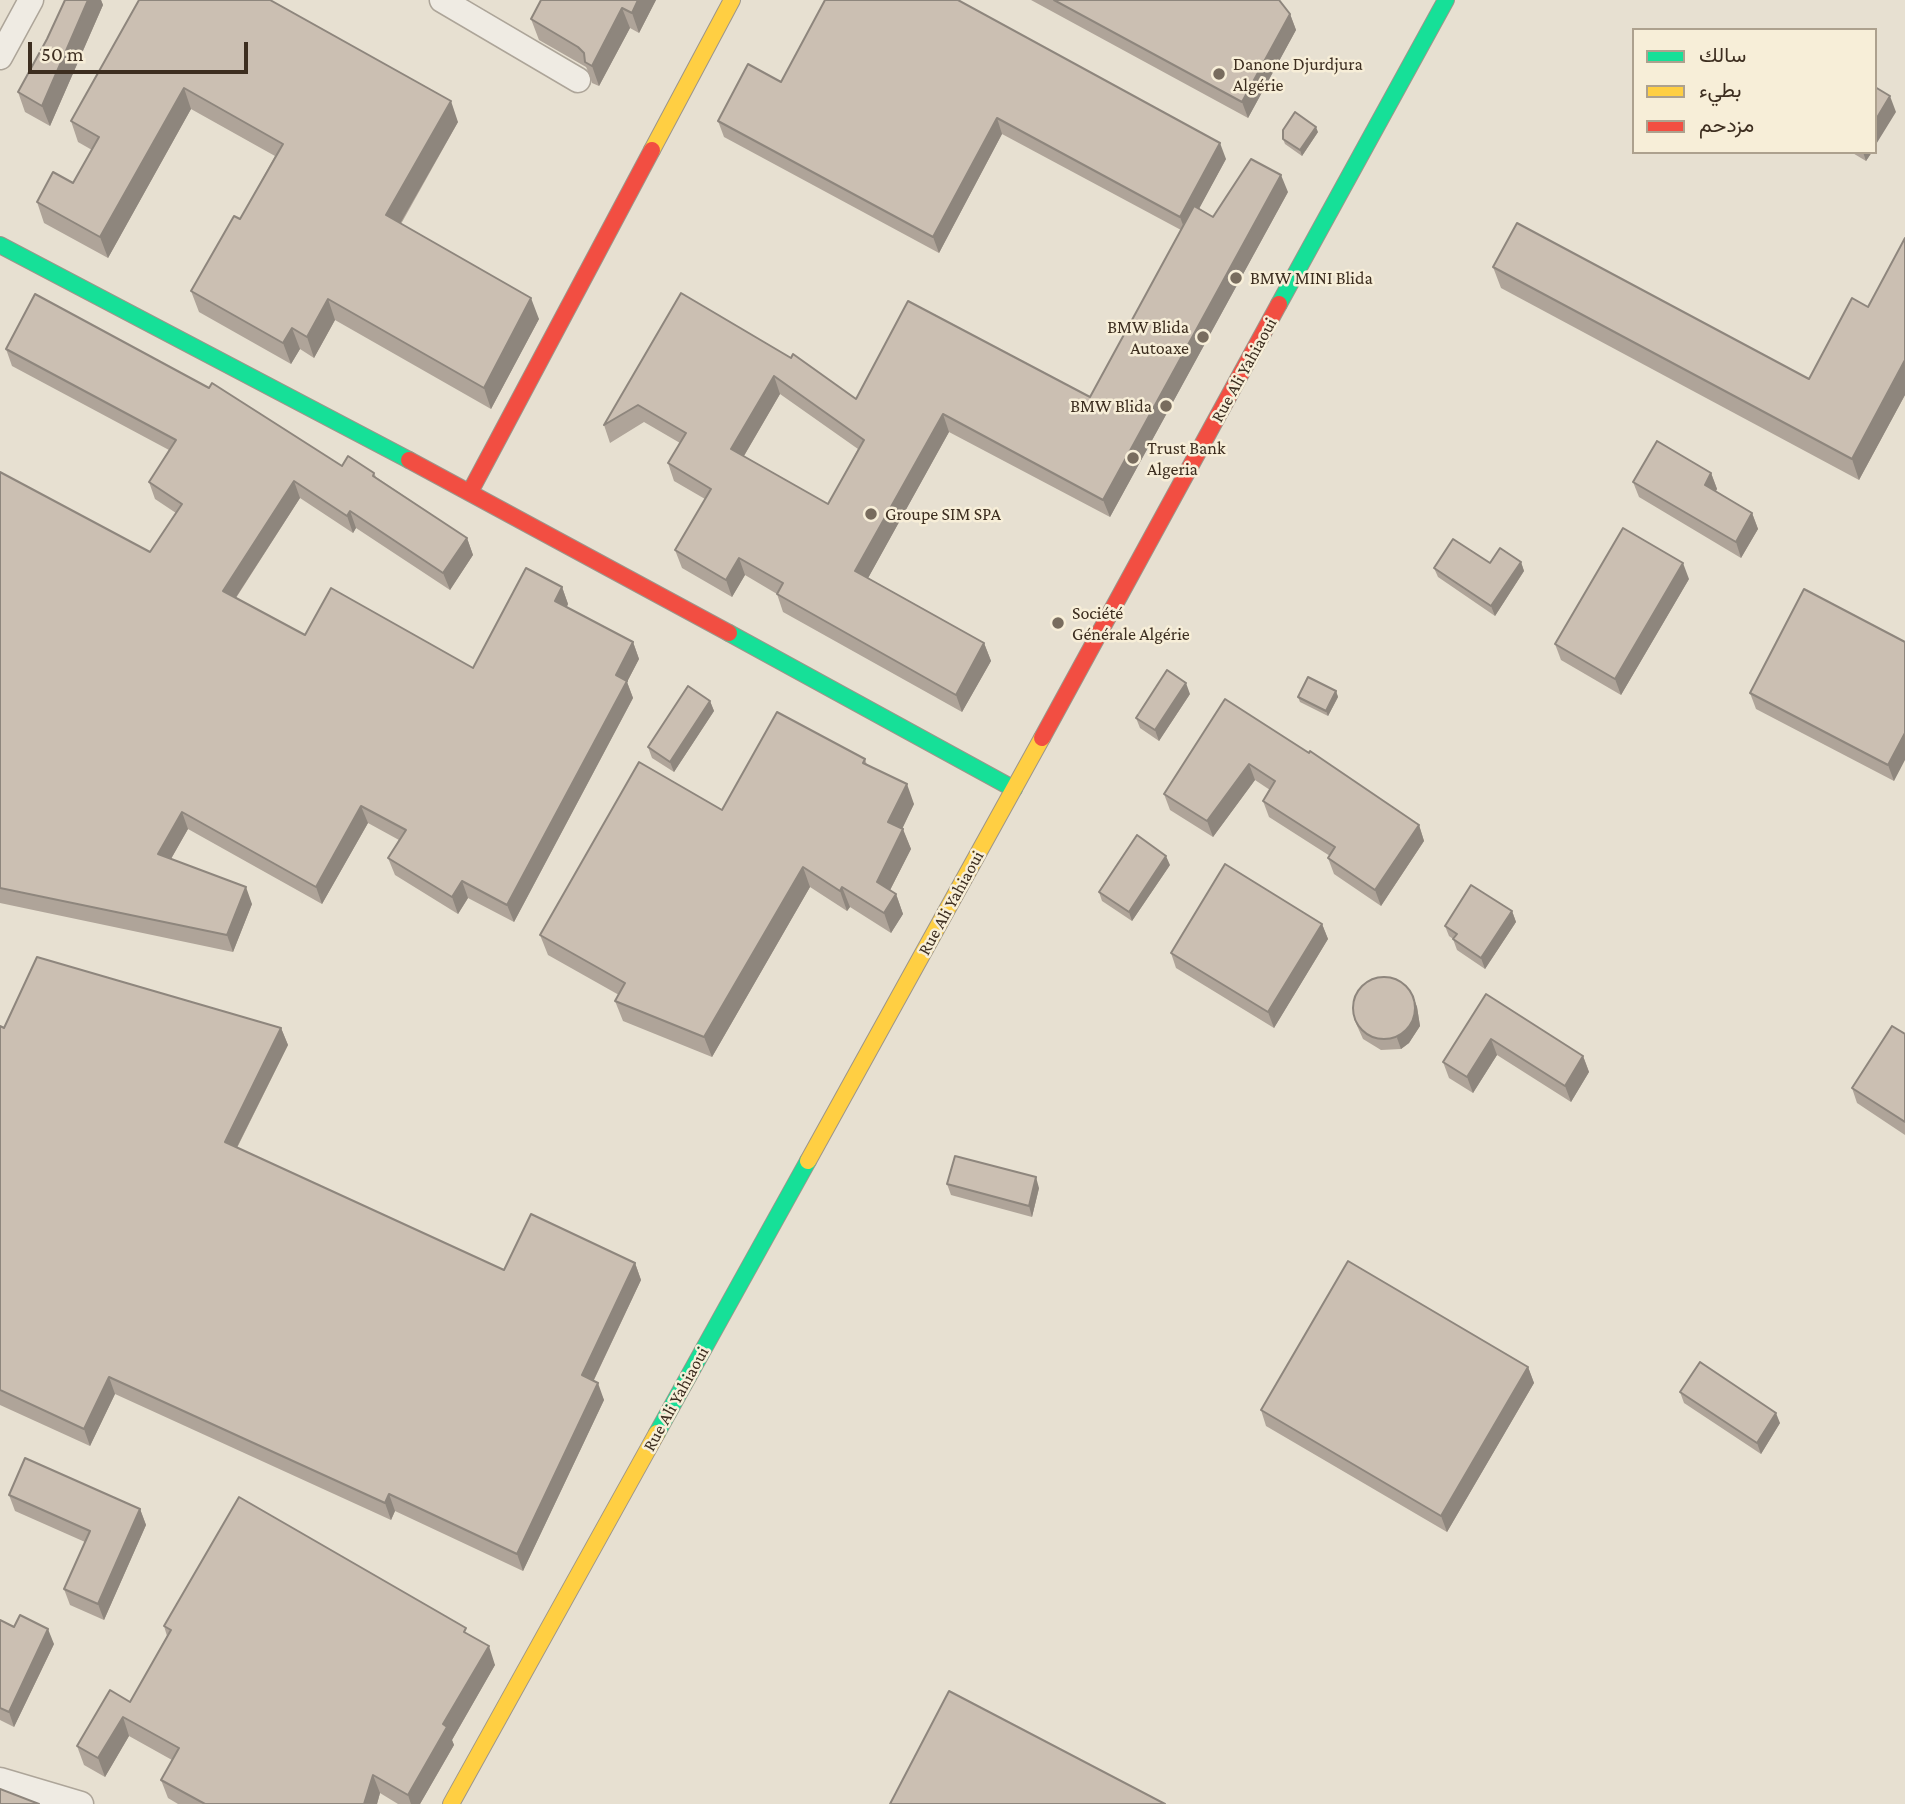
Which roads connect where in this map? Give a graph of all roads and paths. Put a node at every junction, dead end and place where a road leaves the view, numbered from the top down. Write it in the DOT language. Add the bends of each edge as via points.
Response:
graph roads {
  1 [pos="32,0"];
  2 [pos="443,0"];
  3 [pos="732,0"];
  4 [pos="1446,0"];
  5 [pos="482,10"];
  6 [pos="0,57"];
  7 [pos="578,80"];
  8 [pos="0,245"];
  9 [pos="470,492"];
  10 [pos="1014,789"];
  11 [pos="0,1780"];
  12 [pos="81,1804"];
  13 [pos="451,1804"];
  1 -- 6 [label="street"];
  2 -- 5 [label="street"];
  3 -- 9 [label="main road"];
  4 -- 10 [label="main road, Rue Ali Yahiaoui"];
  5 -- 7 [label="street"];
  8 -- 9 [label="main road"];
  9 -- 10 [label="main road"];
  10 -- 13 [label="main road, Rue Ali Yahiaoui"];
  11 -- 12 [label="street"];
}
